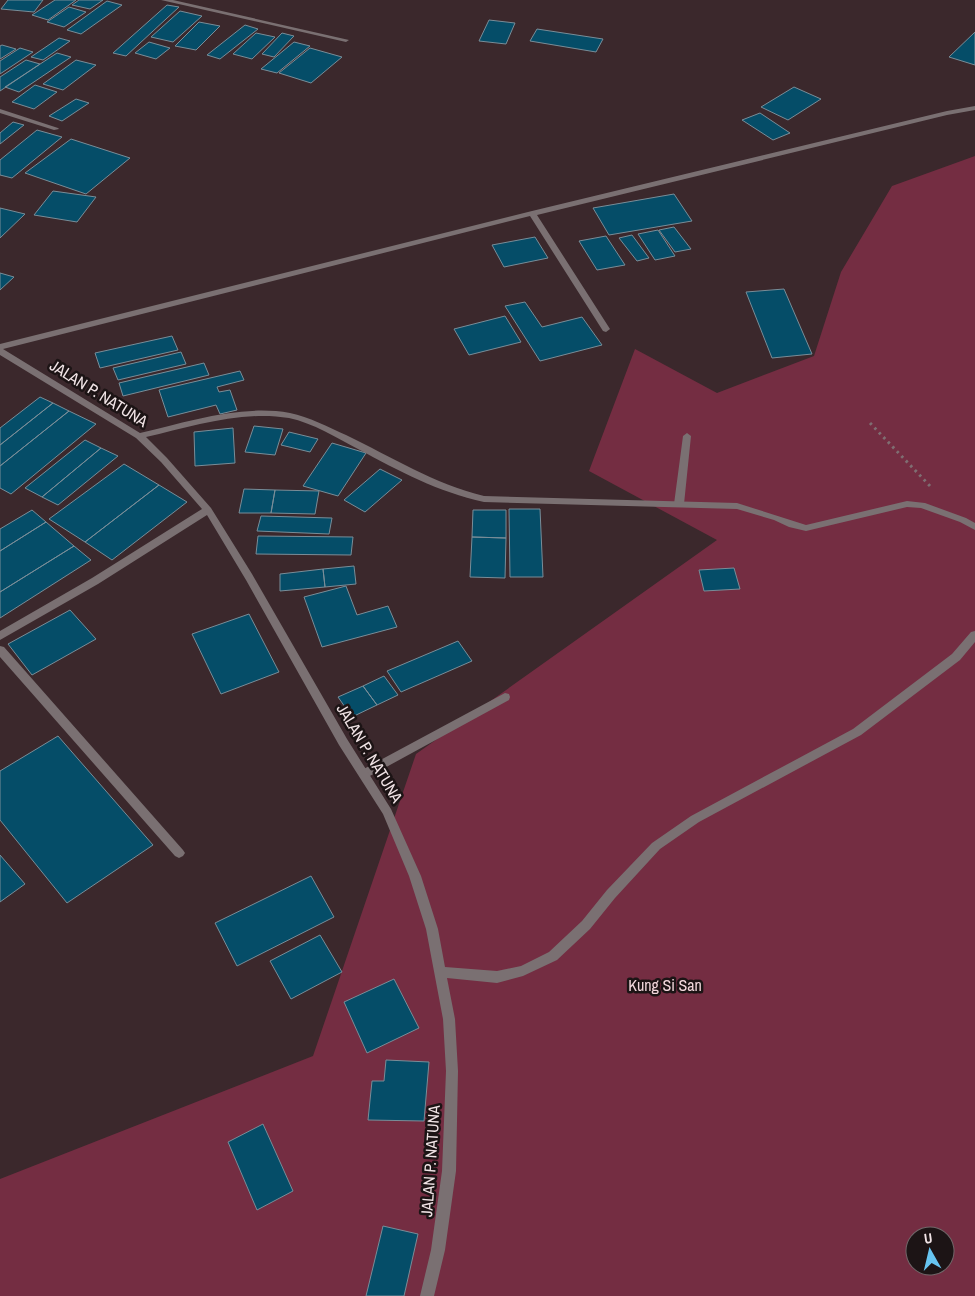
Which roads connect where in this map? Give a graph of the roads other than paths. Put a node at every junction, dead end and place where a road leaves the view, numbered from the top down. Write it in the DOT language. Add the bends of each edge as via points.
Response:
graph roads {
  1 [pos="164,0"];
  2 [pos="346,40"];
  3 [pos="975,108"];
  4 [pos="0,111"];
  5 [pos="56,129"];
  6 [pos="532,214"];
  7 [pos="606,329"];
  8 [pos="0,347"];
  9 [pos="0,351"];
  10 [pos="139,436"];
  11 [pos="687,436"];
  12 [pos="679,504"];
  13 [pos="208,510"];
  14 [pos="975,527"];
  15 [pos="975,635"];
  16 [pos="0,636"];
  17 [pos="0,650"];
  18 [pos="505,697"];
  19 [pos="364,774"];
  20 [pos="179,853"];
  21 [pos="442,972"];
  22 [pos="427,1296"];
  1 -- 2 [label="street"];
  3 -- 6 [label="street"];
  4 -- 5 [label="street"];
  6 -- 7 [label="street"];
  6 -- 8 [label="street"];
  9 -- 10 [label="street, JALAN P. NATUNA"];
  10 -- 12 [label="street" via="238,417 286,415 303,419 349,440 460,495 484,499"];
  10 -- 13 [label="street, JALAN P. NATUNA"];
  11 -- 12 [label="street"];
  12 -- 14 [label="street" via="737,506 806,528 907,504 922,505"];
  13 -- 16 [label="street"];
  13 -- 19 [label="street, JALAN P. NATUNA"];
  15 -- 21 [label="street" via="956,657 857,732 695,819 656,846 586,925 553,956 524,971 497,977"];
  17 -- 20 [label="street"];
  18 -- 19 [label="street"];
  19 -- 21 [label="street, JALAN P. NATUNA" via="387,812 415,876"];
  21 -- 22 [label="street, JALAN P. NATUNA" via="452,1071 449,1171 438,1250"];
}
